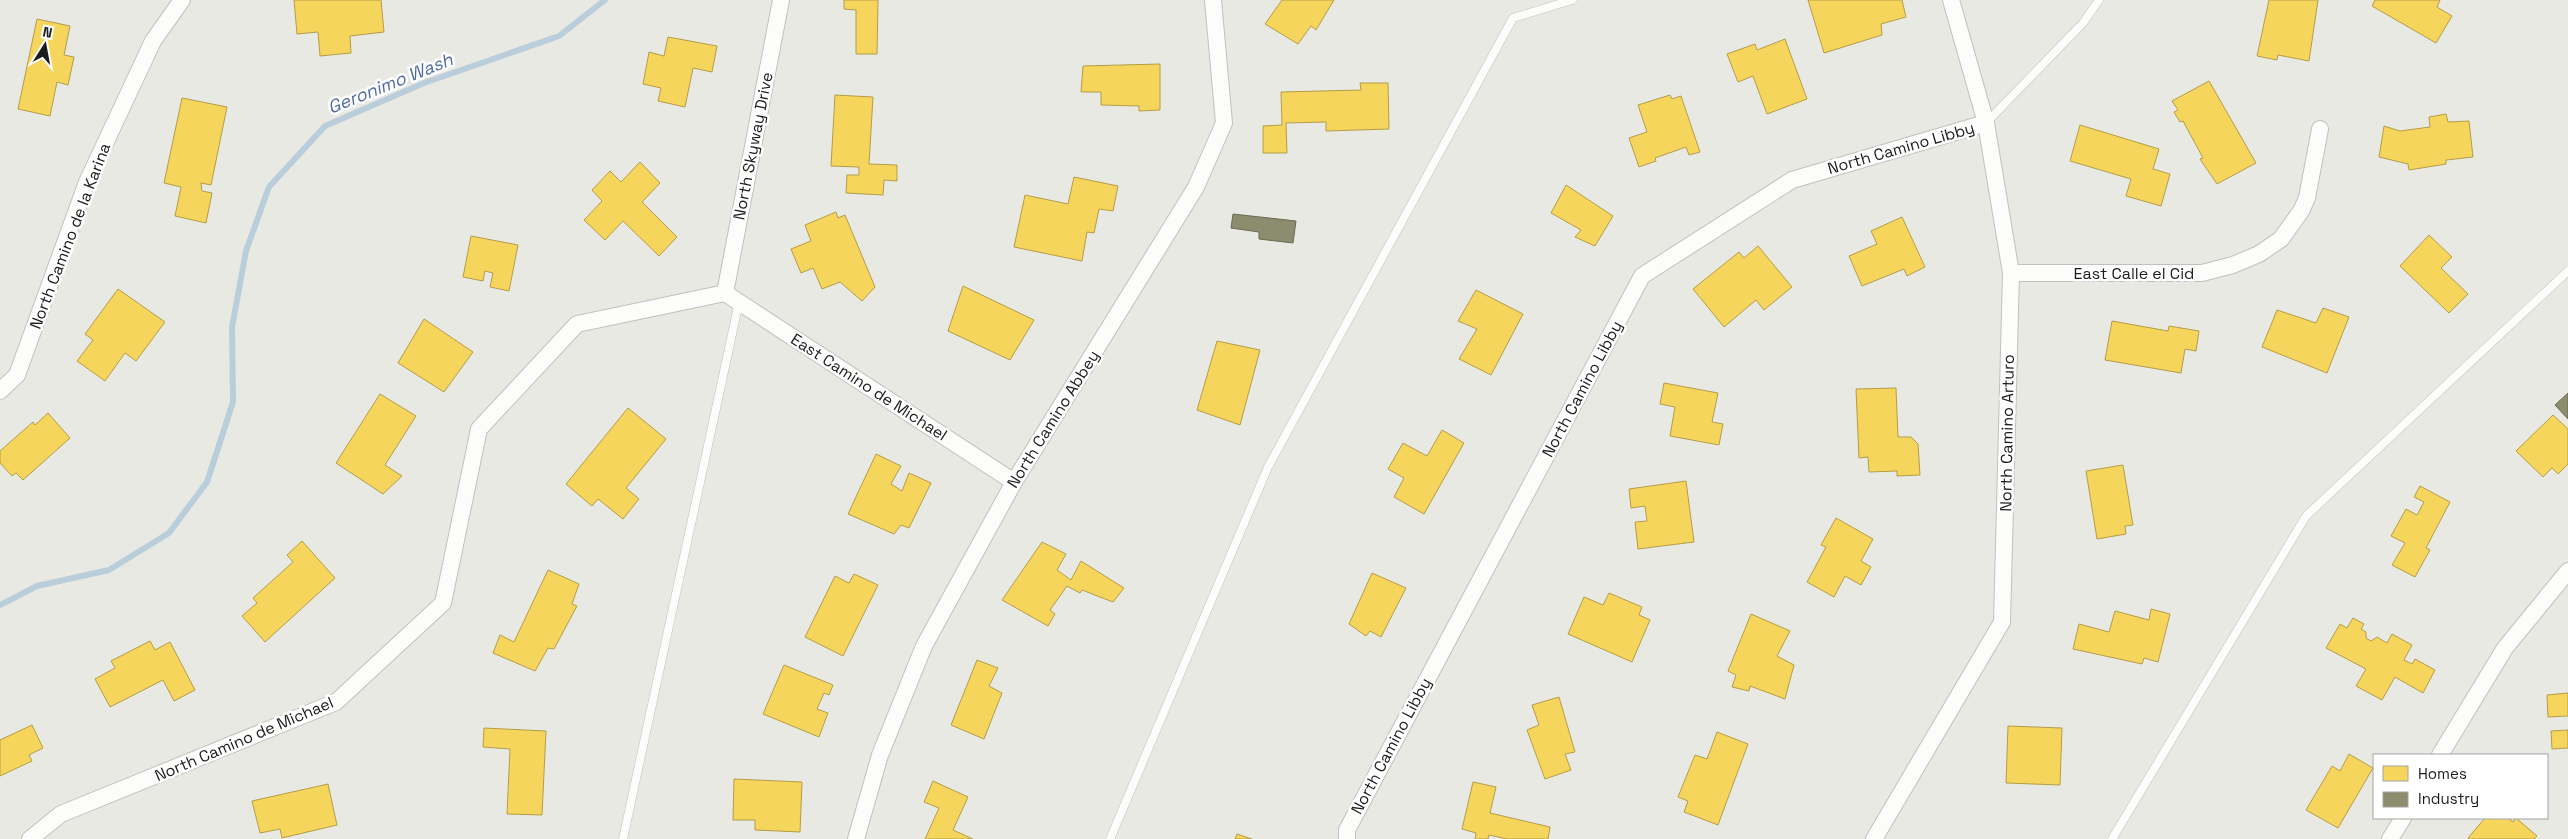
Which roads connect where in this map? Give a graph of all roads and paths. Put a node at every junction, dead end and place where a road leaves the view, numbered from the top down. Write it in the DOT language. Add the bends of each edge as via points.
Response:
graph roads {
  1 [pos="182,0"];
  2 [pos="781,0"];
  3 [pos="1212,0"];
  4 [pos="1572,0"];
  5 [pos="1951,0"];
  6 [pos="2099,0"];
  7 [pos="1986,123"];
  8 [pos="2320,129"];
  9 [pos="2568,271"];
  10 [pos="2011,273"];
  11 [pos="725,293"];
  12 [pos="739,302"];
  13 [pos="0,391"];
  14 [pos="1014,482"];
  15 [pos="2568,571"];
  16 [pos="2441,754"];
  17 [pos="2402,819"];
  18 [pos="30,839"];
  19 [pos="623,839"];
  20 [pos="856,839"];
  21 [pos="1110,839"];
  22 [pos="1347,839"];
  23 [pos="1874,839"];
  24 [pos="2112,839"];
  25 [pos="2390,839"];
  1 -- 13 [label="street, North Camino de la Karina" via="153,41 91,173 17,375"];
  2 -- 11 [label="street, North Skyway Drive"];
  3 -- 14 [label="street, North Camino Abbey" via="1224,123 1196,187"];
  4 -- 21 [label="lane" via="1513,18 1268,467"];
  5 -- 7 [label="street, North Camino Arturo"];
  6 -- 7 [label="lane" via="2083,23"];
  7 -- 10 [label="street, North Camino Arturo"];
  7 -- 22 [label="street, North Camino Libby" via="1792,180 1642,276 1347,830"];
  8 -- 10 [label="street, East Calle el Cid" via="2307,198 2281,239 2259,254 2202,273"];
  9 -- 24 [label="lane" via="2306,516"];
  10 -- 23 [label="street, North Camino Arturo" via="2002,622"];
  11 -- 12 [label="street, East Camino de Michael"];
  11 -- 18 [label="street, North Camino de Michael" via="577,324 479,429 443,603 336,702 61,814"];
  12 -- 14 [label="street, East Camino de Michael"];
  12 -- 19 [label="lane"];
  14 -- 20 [label="street, North Camino Abbey" via="924,646 880,755"];
  15 -- 16 [label="street" via="2505,648"];
  17 -- 25 [label="street"];
}
